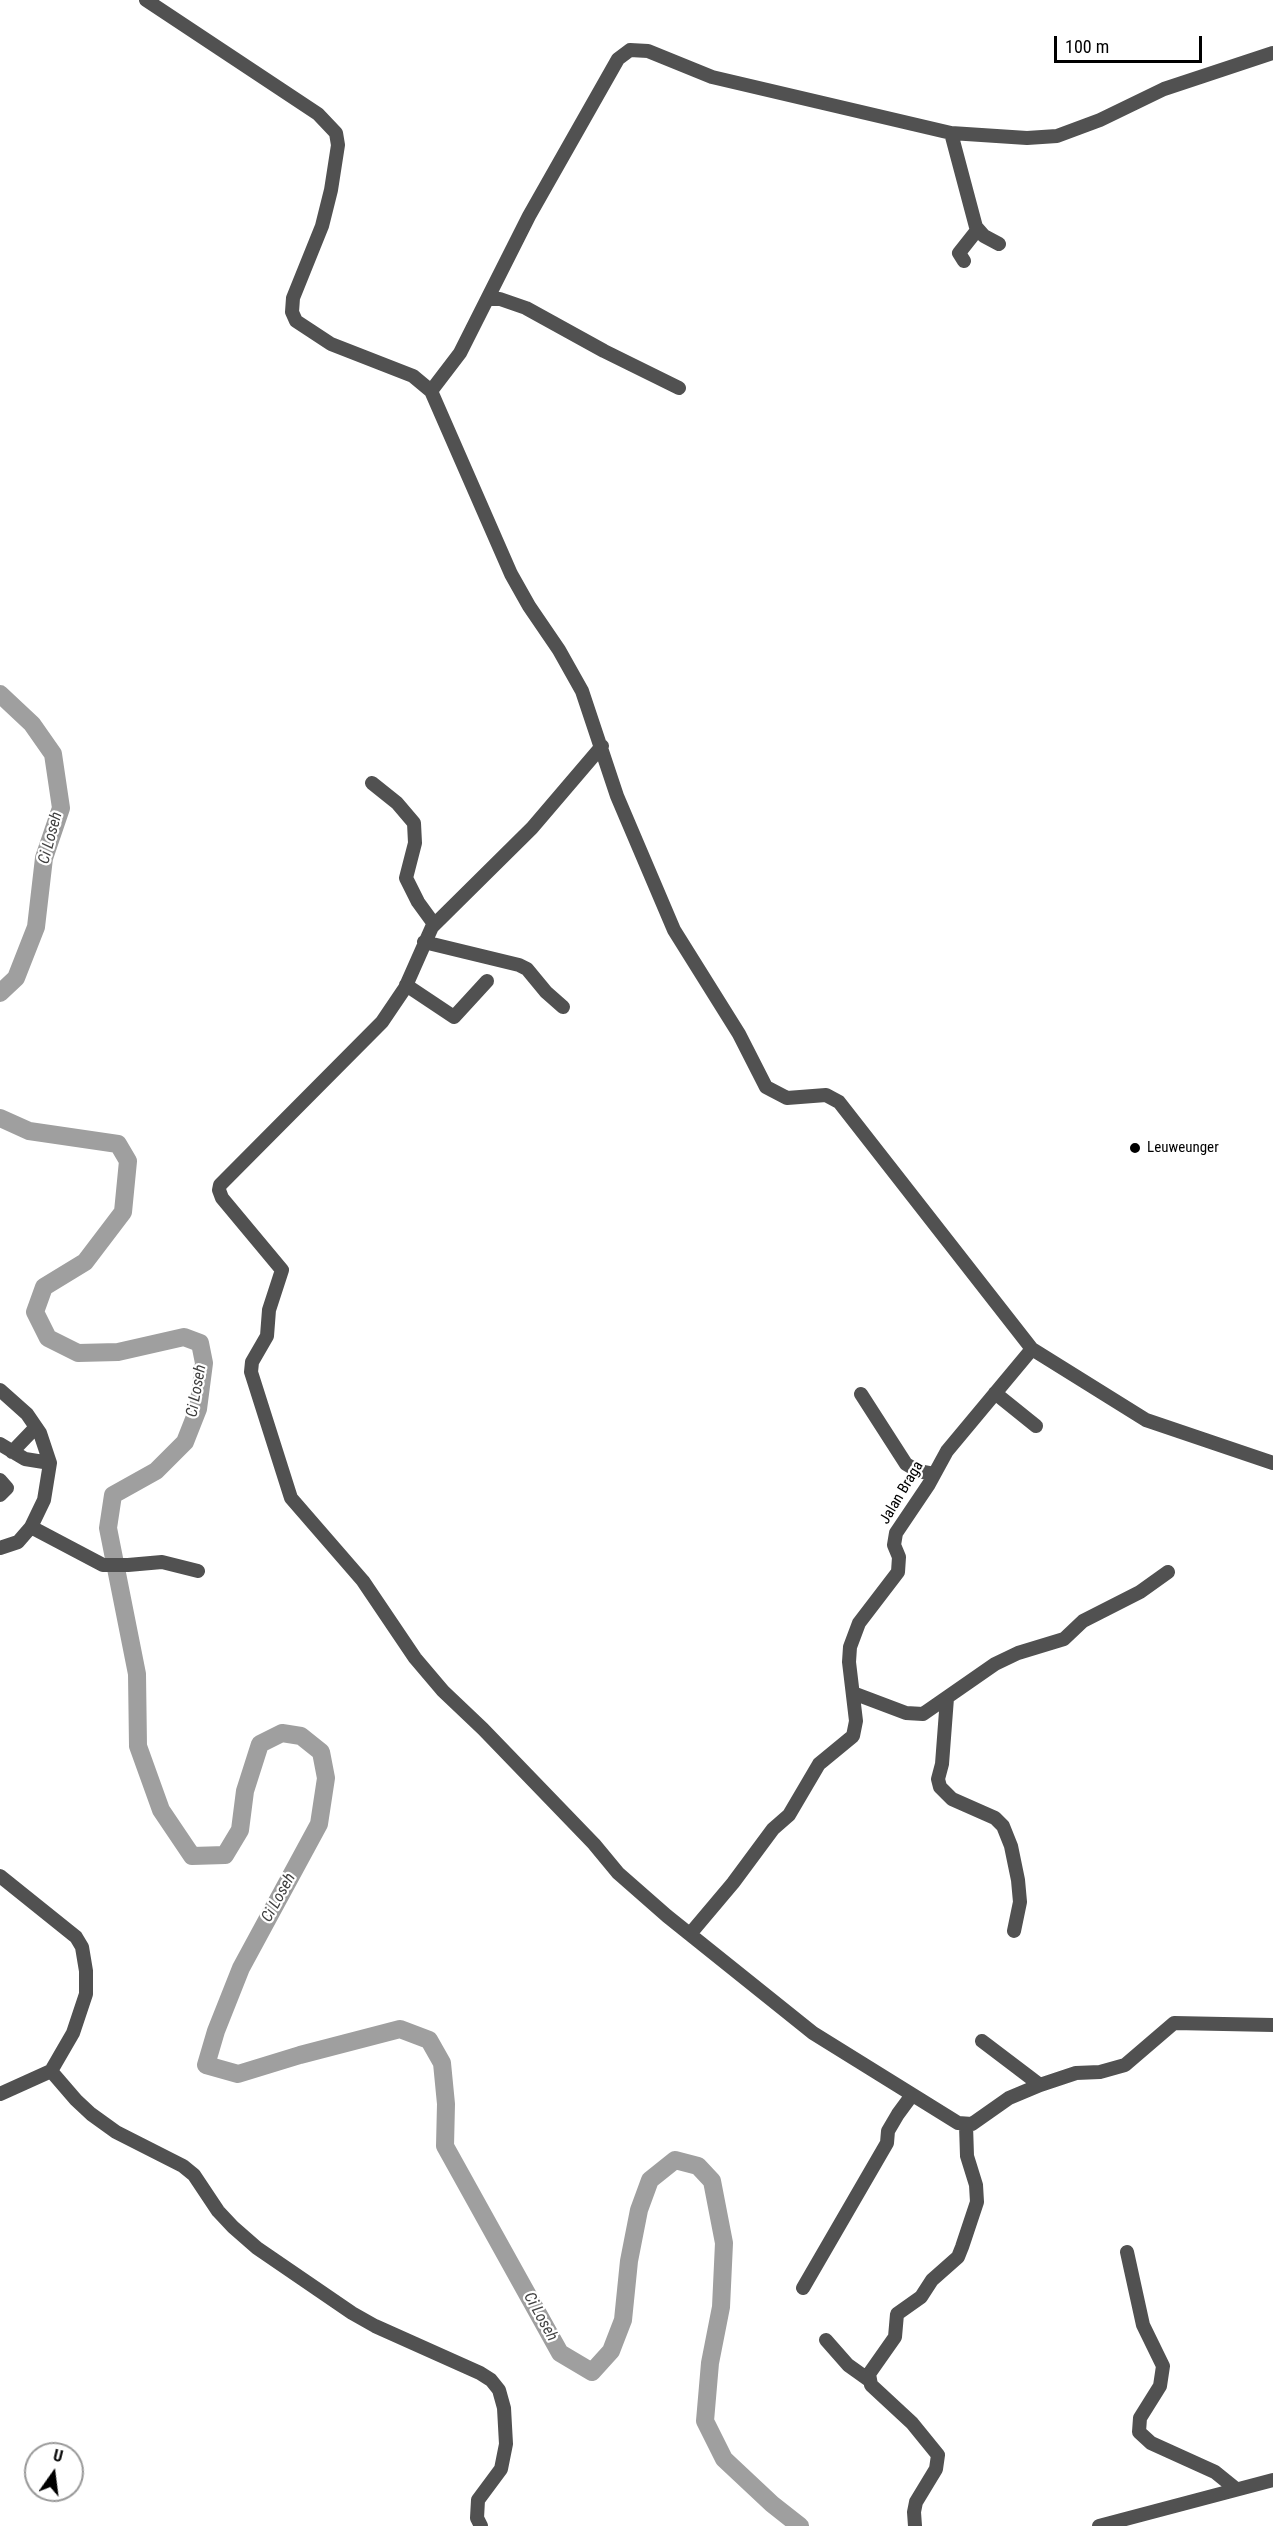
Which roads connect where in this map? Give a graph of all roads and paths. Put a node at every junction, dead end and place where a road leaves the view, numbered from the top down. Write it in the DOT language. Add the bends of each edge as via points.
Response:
graph roads {
  1 [pos="146,0"];
  2 [pos="1273,53"];
  3 [pos="951,133"];
  4 [pos="978,229"];
  5 [pos="999,244"];
  6 [pos="964,261"];
  7 [pos="488,299"];
  8 [pos="679,388"];
  9 [pos="431,391"];
  10 [pos="602,746"];
  11 [pos="372,783"];
  12 [pos="429,932"];
  13 [pos="487,981"];
  14 [pos="406,986"];
  15 [pos="563,1007"];
  16 [pos="1032,1349"];
  17 [pos="0,1390"];
  18 [pos="995,1393"];
  19 [pos="861,1394"];
  20 [pos="1036,1426"];
  21 [pos="36,1427"];
  22 [pos="6,1448"];
  23 [pos="1273,1462"];
  24 [pos="50,1464"];
  25 [pos="934,1474"];
  26 [pos="0,1480"];
  27 [pos="0,1496"];
  28 [pos="30,1527"];
  29 [pos="0,1548"];
  30 [pos="198,1571"];
  31 [pos="1168,1572"];
  32 [pos="853,1694"];
  33 [pos="947,1698"];
  34 [pos="0,1876"];
  35 [pos="1014,1931"];
  36 [pos="690,1934"];
  37 [pos="1273,2025"];
  38 [pos="982,2041"];
  39 [pos="51,2071"];
  40 [pos="1040,2085"];
  41 [pos="0,2094"];
  42 [pos="912,2095"];
  43 [pos="966,2125"];
  44 [pos="1127,2252"];
  45 [pos="803,2288"];
  46 [pos="826,2340"];
  47 [pos="869,2380"];
  48 [pos="1273,2480"];
  49 [pos="1236,2489"];
  50 [pos="481,2526"];
  51 [pos="915,2526"];
  52 [pos="1099,2526"];
  1 -- 9 [label="street" via="329,123 338,145 331,190 293,298 292,312 308,331 413,376"];
  2 -- 3 [label="street" via="1164,88 1100,120 1057,136 992,138"];
  3 -- 4 [label="street"];
  3 -- 7 [label="street" via="712,77 648,51 630,50 618,59 529,216"];
  4 -- 5 [label="street"];
  4 -- 6 [label="street" via="959,253"];
  7 -- 8 [label="street" via="526,308"];
  7 -- 9 [label="street" via="460,353"];
  9 -- 10 [label="street" via="511,574 582,691"];
  10 -- 12 [label="street" via="531,828"];
  10 -- 16 [label="street" via="617,796 674,930 739,1034 766,1088 787,1098 826,1095 839,1102"];
  11 -- 12 [label="street" via="398,803 414,823 415,843 406,878"];
  12 -- 14 [label="street"];
  12 -- 15 [label="street" via="527,969"];
  13 -- 14 [label="street" via="454,1017"];
  14 -- 36 [label="street" via="382,1022 220,1185 222,1198 282,1270 269,1310 267,1336 252,1362 252,1380 291,1498 363,1581 415,1658 618,1873"];
  16 -- 18 [label="street, Jalan Braga"];
  16 -- 23 [label="street" via="1146,1420"];
  17 -- 21 [label="street"];
  18 -- 20 [label="street"];
  18 -- 25 [label="street, Jalan Braga" via="947,1451"];
  19 -- 25 [label="street" via="906,1464"];
  21 -- 22 [label="street"];
  21 -- 24 [label="street" via="47,1447"];
  22 -- 24 [label="street" via="29,1461"];
  24 -- 28 [label="street" via="44,1500"];
  25 -- 32 [label="street, Jalan Braga" via="896,1533 898,1572 854,1634 849,1662"];
  26 -- 27 [label="street" via="7,1486"];
  28 -- 29 [label="street" via="18,1542"];
  28 -- 30 [label="street" via="103,1565 162,1562"];
  31 -- 33 [label="street" via="1140,1592 1083,1621 1064,1639 995,1664"];
  32 -- 33 [label="street" via="915,1715"];
  32 -- 36 [label="street, Jalan Braga" via="853,1736 819,1764 789,1815 772,1829"];
  33 -- 35 [label="street" via="940,1787 952,1799 995,1818 1003,1826 1018,1880 1020,1902"];
  34 -- 39 [label="street" via="76,1937 82,1947 87,1994 73,2033"];
  36 -- 42 [label="street" via="813,2034"];
  37 -- 40 [label="street" via="1174,2023 1125,2065 1076,2073"];
  38 -- 40 [label="street"];
  39 -- 41 [label="street"];
  39 -- 50 [label="street" via="91,2114 194,2175 218,2211 257,2248 378,2323 491,2380 499,2390 506,2444 501,2469 478,2500 477,2518"];
  40 -- 43 [label="street" via="1009,2098"];
  42 -- 43 [label="street"];
  42 -- 45 [label="street" via="888,2131 887,2143"];
  43 -- 47 [label="street" via="977,2202 962,2247 921,2296 897,2314 895,2337 875,2363"];
  44 -- 49 [label="street" via="1140,2315 1163,2366 1160,2386 1140,2418 1139,2432 1151,2443 1215,2472"];
  46 -- 47 [label="street" via="848,2365"];
  47 -- 51 [label="street" via="938,2455 936,2469 916,2502"];
  48 -- 49 [label="street"];
  49 -- 52 [label="street"];
}
